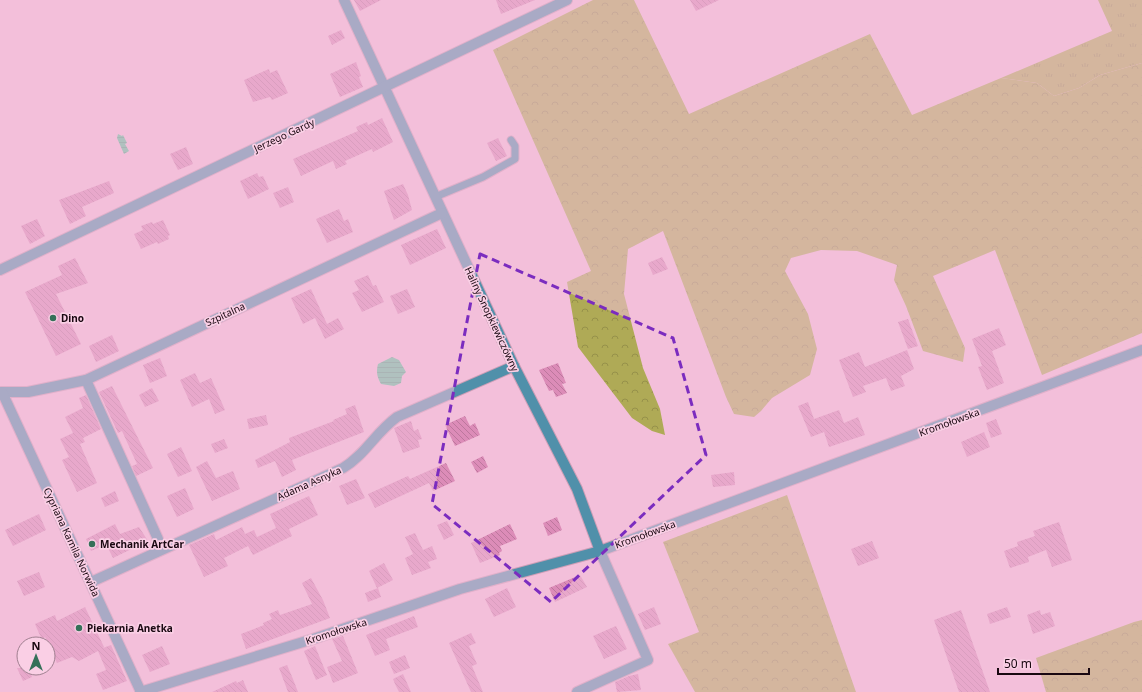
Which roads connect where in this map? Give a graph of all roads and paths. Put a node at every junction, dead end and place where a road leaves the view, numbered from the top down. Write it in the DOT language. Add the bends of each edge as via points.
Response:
graph roads {
  1 [pos="344,0"];
  2 [pos="567,0"];
  3 [pos="384,87"];
  4 [pos="511,140"];
  5 [pos="435,197"];
  6 [pos="442,213"];
  7 [pos="0,270"];
  8 [pos="1142,350"];
  9 [pos="514,366"];
  10 [pos="86,380"];
  11 [pos="1,392"];
  12 [pos="158,539"];
  13 [pos="600,551"];
  14 [pos="91,582"];
  15 [pos="141,692"];
  16 [pos="577,692"];
  1 -- 3 [label="street, Haliny Snopkiewiczówny"];
  2 -- 3 [label="street, Jerzego Gardy"];
  3 -- 5 [label="street, Haliny Snopkiewiczówny"];
  3 -- 7 [label="street, Jerzego Gardy"];
  4 -- 5 [label="lane" via="515,146 516,159"];
  5 -- 6 [label="street, Haliny Snopkiewiczówny"];
  6 -- 9 [label="street, Haliny Snopkiewiczówny"];
  6 -- 10 [label="street, Szpitalna"];
  8 -- 13 [label="street, Kromołowska"];
  9 -- 13 [label="street, Haliny Snopkiewiczówny" via="577,489"];
  9 -- 14 [label="street, Adama Asnyka" via="397,417 356,460 343,468"];
  10 -- 11 [label="street, Szpitalna" via="28,392"];
  10 -- 12 [label="street"];
  11 -- 14 [label="street, Cypriana Kamila Norwida"];
  13 -- 15 [label="street, Kromołowska" via="460,590"];
  13 -- 16 [label="street, Haliny Snopkiewiczówny" via="648,660"];
  14 -- 15 [label="street, Cypriana Kamila Norwida"];
}
